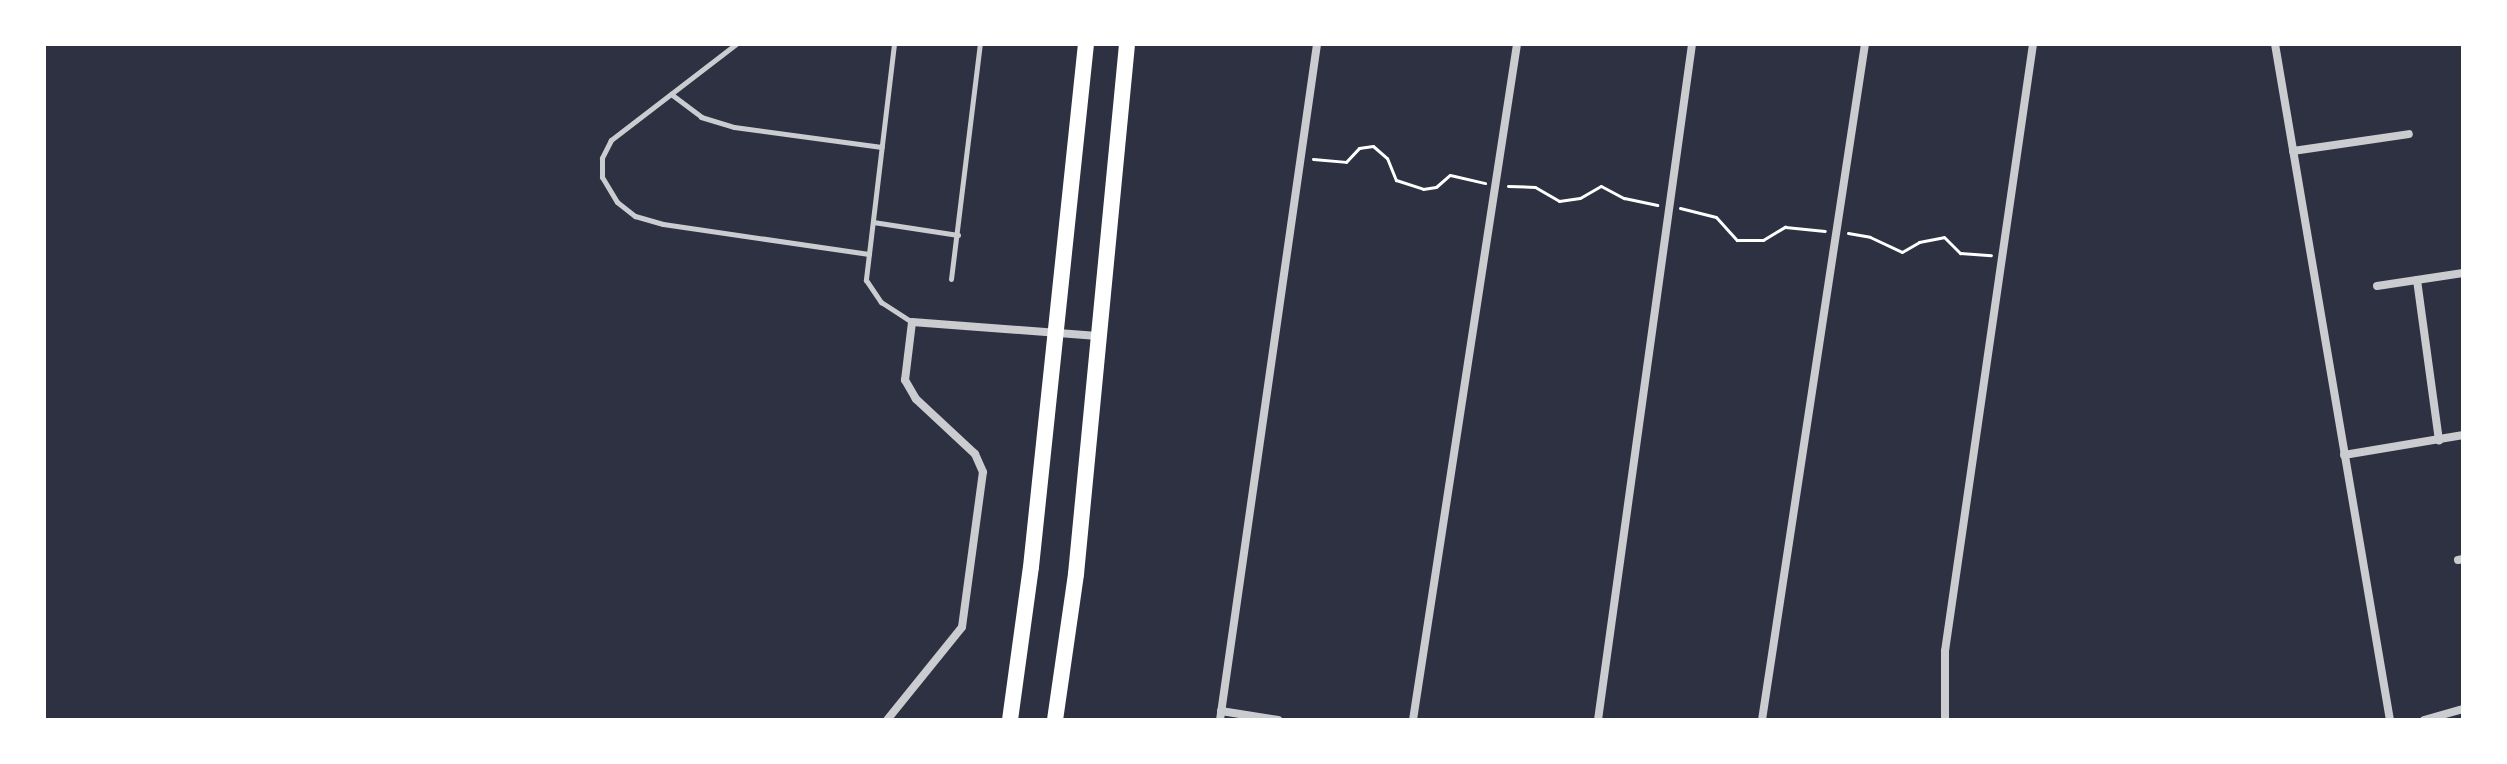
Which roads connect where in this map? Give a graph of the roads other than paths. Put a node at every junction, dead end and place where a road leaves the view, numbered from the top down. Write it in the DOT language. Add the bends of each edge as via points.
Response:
graph roads {
  1 [pos="736,44"];
  2 [pos="894,44"];
  3 [pos="980,44"];
  4 [pos="1086,44"];
  5 [pos="1127,44"];
  6 [pos="1317,44"];
  7 [pos="1517,44"];
  8 [pos="1692,44"];
  9 [pos="1865,44"];
  10 [pos="2033,44"];
  11 [pos="2275,44"];
  12 [pos="671,94"];
  13 [pos="2409,134"];
  14 [pos="882,147"];
  15 [pos="2293,151"];
  16 [pos="873,222"];
  17 [pos="958,235"];
  18 [pos="869,254"];
  19 [pos="2463,273"];
  20 [pos="951,279"];
  21 [pos="2417,280"];
  22 [pos="2377,286"];
  23 [pos="912,322"];
  24 [pos="1054,331"];
  25 [pos="1097,336"];
  26 [pos="2463,435"];
  27 [pos="2439,440"];
  28 [pos="2344,455"];
  29 [pos="2463,709"];
  30 [pos="1220,716"];
  31 [pos="887,720"];
  32 [pos="1010,720"];
  33 [pos="1055,720"];
  34 [pos="1278,720"];
  35 [pos="1413,720"];
  36 [pos="1598,720"];
  37 [pos="1762,720"];
  38 [pos="1945,720"];
  39 [pos="2390,720"];
  40 [pos="2424,720"];
  1 -- 12 [label="lane"];
  2 -- 14 [label="lane"];
  3 -- 17 [label="lane"];
  4 -- 24 [label="main road"];
  5 -- 25 [label="main road"];
  6 -- 30 [label="street"];
  7 -- 35 [label="street"];
  8 -- 36 [label="street"];
  9 -- 37 [label="street"];
  10 -- 38 [label="street" via="1945,651"];
  11 -- 15 [label="street"];
  12 -- 14 [label="lane" via="701,117 734,127"];
  12 -- 18 [label="lane" via="611,140 602,158 602,177 617,202 635,216 663,224"];
  13 -- 15 [label="street"];
  14 -- 16 [label="lane"];
  15 -- 28 [label="street"];
  16 -- 17 [label="lane"];
  16 -- 18 [label="lane"];
  17 -- 20 [label="lane"];
  18 -- 23 [label="lane" via="866,280 881,302"];
  19 -- 21 [label="street"];
  21 -- 22 [label="street"];
  21 -- 27 [label="street"];
  23 -- 24 [label="street"];
  23 -- 31 [label="street" via="905,380 916,399 975,454 983,472 962,627"];
  24 -- 25 [label="street"];
  24 -- 32 [label="main road"];
  25 -- 33 [label="main road" via="1076,574"];
  26 -- 27 [label="street"];
  27 -- 28 [label="street"];
  28 -- 39 [label="street"];
  29 -- 40 [label="street"];
  30 -- 34 [label="street"];
}
